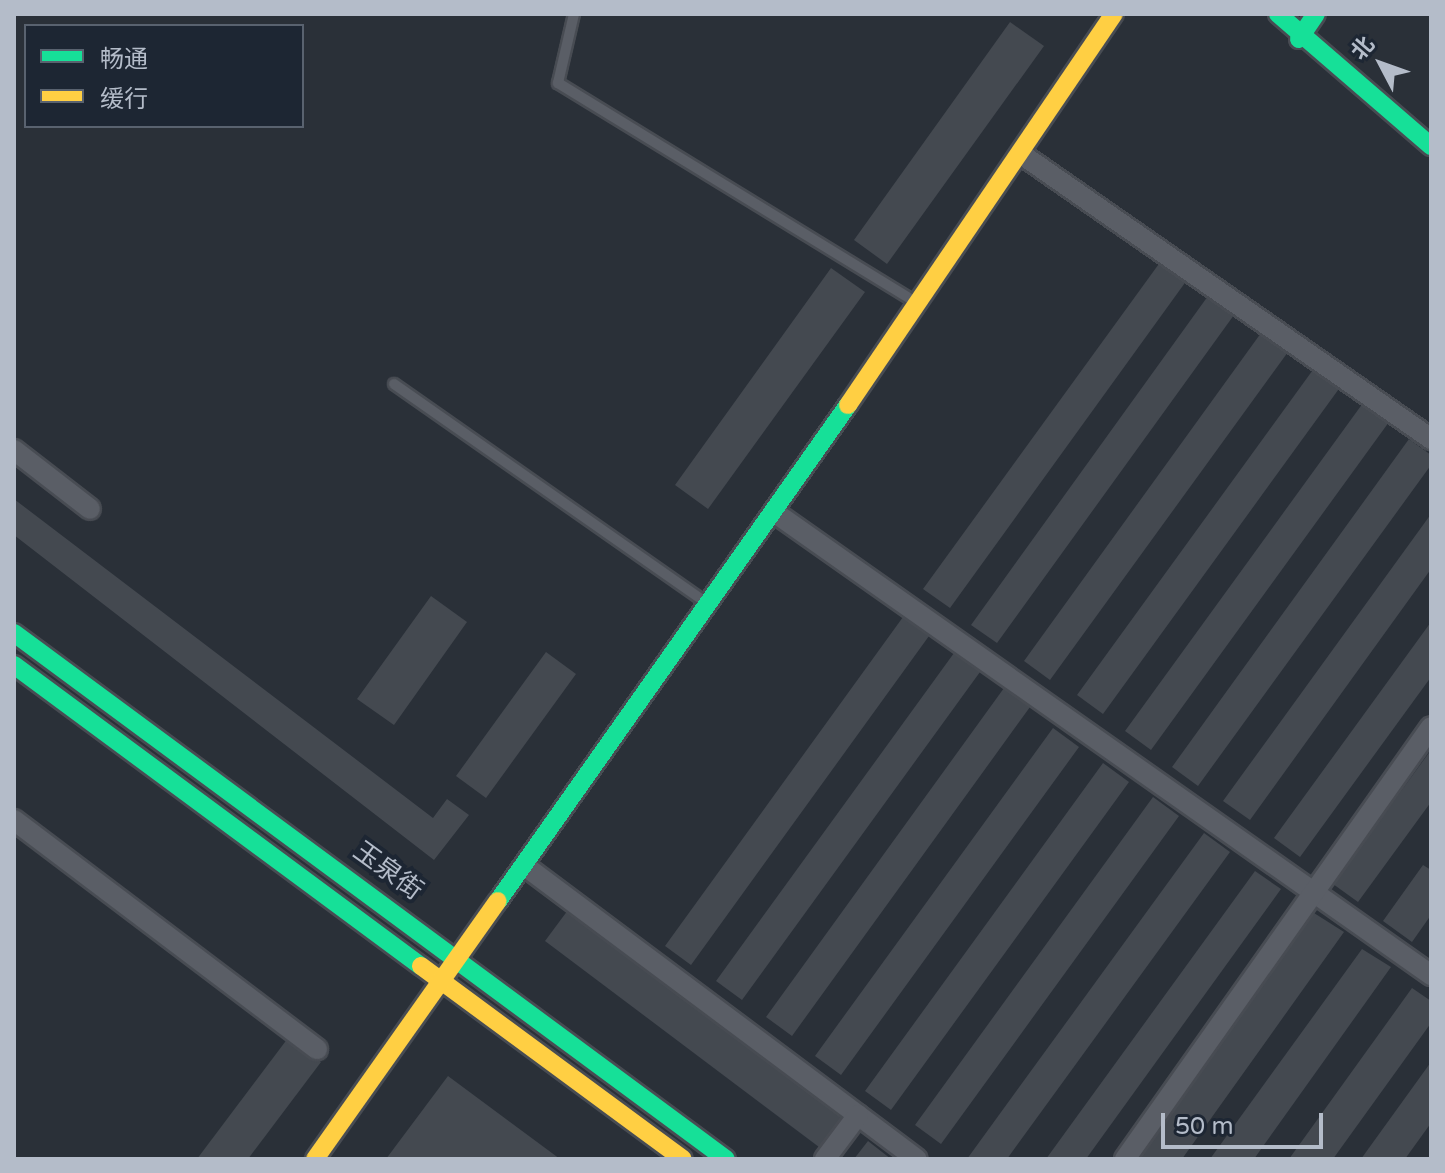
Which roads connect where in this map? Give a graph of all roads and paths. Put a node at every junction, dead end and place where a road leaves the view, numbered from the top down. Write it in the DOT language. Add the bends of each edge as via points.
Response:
graph roads {
  1 [pos="574,14"];
  2 [pos="1114,14"];
  3 [pos="1278,14"];
  4 [pos="1316,14"];
  5 [pos="1299,39"];
  6 [pos="1431,146"];
  7 [pos="1024,156"];
  8 [pos="919,305"];
  9 [pos="394,384"];
  10 [pos="1431,439"];
  11 [pos="14,450"];
  12 [pos="90,509"];
  13 [pos="774,512"];
  14 [pos="709,604"];
  15 [pos="14,633"];
  16 [pos="14,665"];
  17 [pos="1431,727"];
  18 [pos="14,820"];
  19 [pos="525,866"];
  20 [pos="1315,893"];
  21 [pos="461,957"];
  22 [pos="1431,975"];
  23 [pos="446,978"];
  24 [pos="317,1049"];
  25 [pos="858,1115"];
  26 [pos="315,1159"];
  27 [pos="683,1159"];
  28 [pos="726,1159"];
  29 [pos="825,1159"];
  30 [pos="917,1159"];
  31 [pos="1125,1159"];
  1 -- 8 [label="lane" via="558,83"];
  2 -- 7 [label="main road"];
  3 -- 5 [label="main road"];
  4 -- 5 [label="main road"];
  5 -- 6 [label="main road"];
  7 -- 8 [label="main road"];
  7 -- 10 [label="street"];
  8 -- 13 [label="main road"];
  9 -- 14 [label="lane"];
  11 -- 12 [label="street"];
  13 -- 14 [label="main road"];
  13 -- 20 [label="street"];
  14 -- 19 [label="main road"];
  15 -- 21 [label="main road, 玉泉街"];
  16 -- 23 [label="main road, 玉泉街"];
  17 -- 20 [label="street"];
  18 -- 24 [label="street"];
  19 -- 21 [label="main road"];
  19 -- 25 [label="street"];
  20 -- 22 [label="street"];
  20 -- 31 [label="street"];
  21 -- 23 [label="main road"];
  21 -- 28 [label="main road, 玉泉街"];
  23 -- 26 [label="main road"];
  23 -- 27 [label="main road, 玉泉街"];
  25 -- 29 [label="street"];
  25 -- 30 [label="street"];
}
